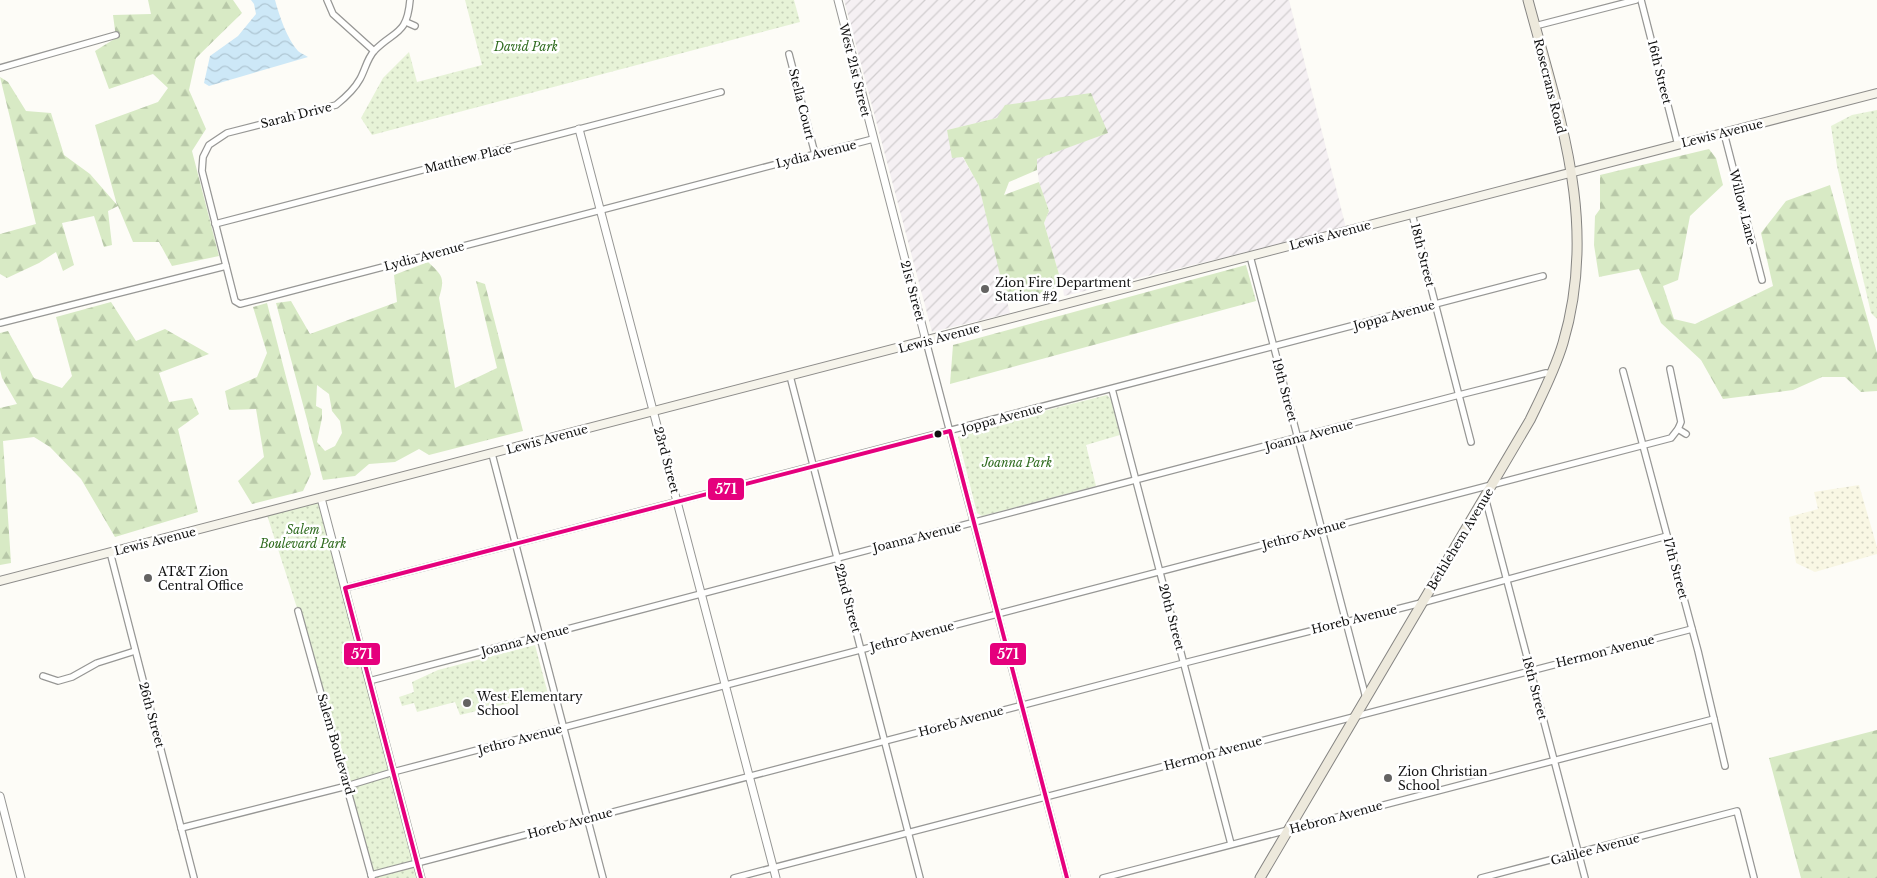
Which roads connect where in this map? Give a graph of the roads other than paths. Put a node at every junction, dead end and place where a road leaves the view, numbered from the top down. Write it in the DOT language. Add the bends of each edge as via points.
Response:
graph roads {
  1 [pos="326,0"];
  2 [pos="410,0"];
  3 [pos="838,0"];
  4 [pos="1528,0"];
  5 [pos="1636,0"];
  6 [pos="1641,0"];
  7 [pos="406,22"];
  8 [pos="415,26"];
  9 [pos="1535,26"];
  10 [pos="116,35"];
  11 [pos="374,51"];
  12 [pos="789,54"];
  13 [pos="0,68"];
  14 [pos="721,92"];
  15 [pos="1877,94"];
  16 [pos="579,129"];
  17 [pos="1724,133"];
  18 [pos="873,139"];
  19 [pos="1678,145"];
  20 [pos="815,154"];
  21 [pos="1572,173"];
  22 [pos="600,210"];
  23 [pos="1412,214"];
  24 [pos="215,224"];
  25 [pos="1250,256"];
  26 [pos="226,266"];
  27 [pos="1543,276"];
  28 [pos="1762,280"];
  29 [pos="1436,304"];
  30 [pos="0,323"];
  31 [pos="926,341"];
  32 [pos="1274,347"];
  33 [pos="1670,369"];
  34 [pos="1623,371"];
  35 [pos="1552,374"];
  36 [pos="790,376"];
  37 [pos="1112,389"];
  38 [pos="1459,395"];
  39 [pos="654,411"];
  40 [pos="1678,429"];
  41 [pos="950,431"];
  42 [pos="1686,434"];
  43 [pos="1298,438"];
  44 [pos="1471,442"];
  45 [pos="1643,445"];
  46 [pos="492,454"];
  47 [pos="813,467"];
  48 [pos="1136,480"];
  49 [pos="1492,485"];
  50 [pos="1485,497"];
  51 [pos="321,498"];
  52 [pos="678,502"];
  53 [pos="974,523"];
  54 [pos="1322,530"];
  55 [pos="1667,536"];
  56 [pos="516,544"];
  57 [pos="110,552"];
  58 [pos="837,558"];
  59 [pos="1160,572"];
  60 [pos="1506,580"];
  61 [pos="0,581"];
  62 [pos="345,588"];
  63 [pos="702,593"];
  64 [pos="1421,603"];
  65 [pos="298,611"];
  66 [pos="998,615"];
  67 [pos="1344,621"];
  68 [pos="1692,628"];
  69 [pos="540,636"];
  70 [pos="862,650"];
  71 [pos="135,652"];
  72 [pos="1184,663"];
  73 [pos="1530,670"];
  74 [pos="43,676"];
  75 [pos="369,680"];
  76 [pos="726,685"];
  77 [pos="1366,698"];
  78 [pos="1021,705"];
  79 [pos="1355,716"];
  80 [pos="1714,719"];
  81 [pos="564,728"];
  82 [pos="886,741"];
  83 [pos="1208,755"];
  84 [pos="1554,760"];
  85 [pos="1725,766"];
  86 [pos="393,772"];
  87 [pos="750,776"];
  88 [pos="347,786"];
  89 [pos="0,796"];
  90 [pos="1045,797"];
  91 [pos="587,818"];
  92 [pos="181,828"];
  93 [pos="1288,829"];
  94 [pos="908,833"];
  95 [pos="1231,844"];
  96 [pos="1578,853"];
  97 [pos="417,863"];
  98 [pos="774,868"];
  99 [pos="372,876"];
  100 [pos="21,878"];
  101 [pos="194,878"];
  102 [pos="421,878"];
  103 [pos="603,878"];
  104 [pos="734,878"];
  105 [pos="776,878"];
  106 [pos="920,878"];
  107 [pos="1067,878"];
  108 [pos="1103,878"];
  109 [pos="1260,878"];
  110 [pos="1481,878"];
  111 [pos="1585,878"];
  112 [pos="1754,878"];
  1 -- 11 [label="street" via="333,14"];
  2 -- 7 [label="street"];
  3 -- 18 [label="street, West 21st Street"];
  4 -- 9 [label="main road, Rosecrans Road"];
  5 -- 9 [label="street"];
  6 -- 19 [label="street, 16th Street"];
  7 -- 8 [label="street"];
  7 -- 11 [label="street, Sarah Drive" via="399,32"];
  9 -- 21 [label="main road, Rosecrans Road"];
  10 -- 13 [label="street"];
  11 -- 24 [label="street, Sarah Drive" via="349,95 336,105 227,133 209,145 203,157 202,171"];
  12 -- 20 [label="street, Stella Court"];
  14 -- 16 [label="street, Matthew Place"];
  15 -- 17 [label="main road, Lewis Avenue"];
  16 -- 22 [label="street, 23rd Street"];
  16 -- 24 [label="street, Matthew Place"];
  17 -- 19 [label="main road, Lewis Avenue"];
  17 -- 28 [label="street, Willow Lane"];
  18 -- 20 [label="street, Lydia Avenue"];
  18 -- 31 [label="street, 21st Street"];
  19 -- 21 [label="main road, Lewis Avenue"];
  20 -- 22 [label="street, Lydia Avenue"];
  21 -- 23 [label="main road, Lewis Avenue"];
  21 -- 35 [label="main road, Bethlehem Avenue" via="1578,237 1577,271 1563,343"];
  22 -- 26 [label="street, Lydia Avenue" via="240,304 234,301"];
  22 -- 39 [label="street, 23rd Street"];
  23 -- 25 [label="main road, Lewis Avenue"];
  23 -- 29 [label="street, 18th Street"];
  24 -- 26 [label="street, Sarah Drive"];
  25 -- 31 [label="main road, Lewis Avenue"];
  25 -- 32 [label="street, 19th Street"];
  26 -- 30 [label="street"];
  27 -- 29 [label="street, Joppa Avenue"];
  29 -- 32 [label="street, Joppa Avenue"];
  29 -- 38 [label="street, 18th Street"];
  31 -- 36 [label="main road, Lewis Avenue"];
  31 -- 41 [label="street, 21st Street"];
  32 -- 37 [label="street, Joppa Avenue"];
  32 -- 43 [label="street, 19th Street"];
  33 -- 40 [label="street" via="1680,413"];
  34 -- 45 [label="street, 17th Street"];
  35 -- 38 [label="street, Joanna Avenue"];
  35 -- 49 [label="main road, Bethlehem Avenue" via="1530,420"];
  36 -- 39 [label="main road, Lewis Avenue"];
  36 -- 47 [label="street, 22nd Street"];
  37 -- 41 [label="street, Joppa Avenue"];
  37 -- 48 [label="street, 20th Street"];
  38 -- 43 [label="street, Joanna Avenue"];
  38 -- 44 [label="street, 18th Street"];
  39 -- 46 [label="main road, Lewis Avenue"];
  39 -- 52 [label="street, 23rd Street"];
  40 -- 42 [label="street"];
  40 -- 45 [label="street, Jethro Avenue" via="1671,438"];
  41 -- 47 [label="street, Joppa Avenue"];
  41 -- 53 [label="street, 21st Street"];
  43 -- 48 [label="street, Joanna Avenue"];
  43 -- 54 [label="street, 19th Street"];
  45 -- 49 [label="street, Jethro Avenue"];
  45 -- 55 [label="street, 17th Street"];
  46 -- 51 [label="main road, Lewis Avenue"];
  46 -- 56 [label="street"];
  47 -- 52 [label="street, Joppa Avenue"];
  47 -- 58 [label="street, 22nd Street"];
  48 -- 53 [label="street, Joanna Avenue"];
  48 -- 59 [label="street, 20th Street"];
  49 -- 50 [label="main road, Bethlehem Avenue"];
  49 -- 54 [label="street, Jethro Avenue"];
  50 -- 60 [label="street, 18th Street"];
  50 -- 64 [label="main road, Bethlehem Avenue"];
  51 -- 57 [label="main road, Lewis Avenue"];
  51 -- 62 [label="street"];
  52 -- 56 [label="street, Joppa Avenue"];
  52 -- 63 [label="street, 23rd Street"];
  53 -- 58 [label="street, Joanna Avenue"];
  53 -- 66 [label="street, 21st Street"];
  54 -- 59 [label="street, Jethro Avenue"];
  54 -- 67 [label="street, 19th Street"];
  55 -- 60 [label="street, Horeb Avenue"];
  55 -- 68 [label="street, 17th Street"];
  56 -- 62 [label="street, Joppa Avenue"];
  56 -- 69 [label="street"];
  57 -- 61 [label="main road, Lewis Avenue"];
  57 -- 71 [label="street, 26th Street"];
  58 -- 63 [label="street, Joanna Avenue"];
  58 -- 70 [label="street, 22nd Street"];
  59 -- 66 [label="street, Jethro Avenue"];
  59 -- 72 [label="street, 20th Street"];
  60 -- 64 [label="street, Horeb Avenue"];
  60 -- 73 [label="street, 18th Street"];
  62 -- 75 [label="street"];
  63 -- 69 [label="street, Joanna Avenue"];
  63 -- 76 [label="street, 23rd Street"];
  64 -- 67 [label="street, Horeb Avenue"];
  64 -- 77 [label="main road, Bethlehem Avenue"];
  65 -- 88 [label="street, Salem Boulevard"];
  66 -- 70 [label="street, Jethro Avenue"];
  66 -- 78 [label="street, 21st Street"];
  67 -- 72 [label="street, Horeb Avenue"];
  67 -- 77 [label="street, 19th Street"];
  68 -- 73 [label="street, Hermon Avenue"];
  68 -- 80 [label="street, 17th Street"];
  69 -- 75 [label="street, Joanna Avenue"];
  69 -- 81 [label="street"];
  70 -- 76 [label="street, Jethro Avenue"];
  70 -- 82 [label="street, 22nd Street"];
  71 -- 74 [label="street" via="97,663 58,681"];
  71 -- 92 [label="street, 26th Street"];
  72 -- 78 [label="street, Horeb Avenue"];
  72 -- 83 [label="street, 20th Street"];
  73 -- 79 [label="street, Hermon Avenue"];
  73 -- 84 [label="street, 18th Street"];
  75 -- 86 [label="street"];
  76 -- 81 [label="street, Jethro Avenue"];
  76 -- 87 [label="street, 23rd Street"];
  77 -- 79 [label="main road, Bethlehem Avenue"];
  78 -- 82 [label="street, Horeb Avenue"];
  78 -- 90 [label="street, 21st Street"];
  79 -- 83 [label="street, Hermon Avenue"];
  79 -- 93 [label="main road, Bethlehem Avenue"];
  80 -- 84 [label="street, Hebron Avenue"];
  80 -- 85 [label="street, 17th Street"];
  81 -- 86 [label="street, Jethro Avenue"];
  81 -- 91 [label="street"];
  82 -- 87 [label="street, Horeb Avenue"];
  82 -- 94 [label="street, 22nd Street"];
  83 -- 90 [label="street, Hermon Avenue"];
  83 -- 95 [label="street, 20th Street"];
  84 -- 93 [label="street, Hebron Avenue"];
  84 -- 96 [label="street, 18th Street"];
  86 -- 88 [label="street, Jethro Avenue"];
  86 -- 97 [label="street"];
  87 -- 91 [label="street, Horeb Avenue"];
  87 -- 98 [label="street, 23rd Street"];
  88 -- 92 [label="street, Jethro Avenue"];
  88 -- 99 [label="street, Salem Boulevard"];
  89 -- 100 [label="street"];
  90 -- 94 [label="street, Hermon Avenue"];
  90 -- 107 [label="street, 21st Street"];
  91 -- 97 [label="street, Horeb Avenue"];
  91 -- 103 [label="street"];
  92 -- 101 [label="street, 26th Street"];
  93 -- 95 [label="street, Hebron Avenue"];
  93 -- 109 [label="main road, Bethlehem Avenue"];
  94 -- 98 [label="street, Hermon Avenue"];
  94 -- 106 [label="street, 22nd Street"];
  95 -- 108 [label="street, Hebron Avenue"];
  96 -- 110 [label="street, Galilee Avenue"];
  96 -- 111 [label="street, 18th Street"];
  96 -- 112 [label="street, Galilee Avenue" via="1736,811"];
  97 -- 99 [label="street, Horeb Avenue"];
  97 -- 102 [label="street"];
  98 -- 104 [label="street, Hermon Avenue"];
  98 -- 105 [label="street, 23rd Street"];
}
